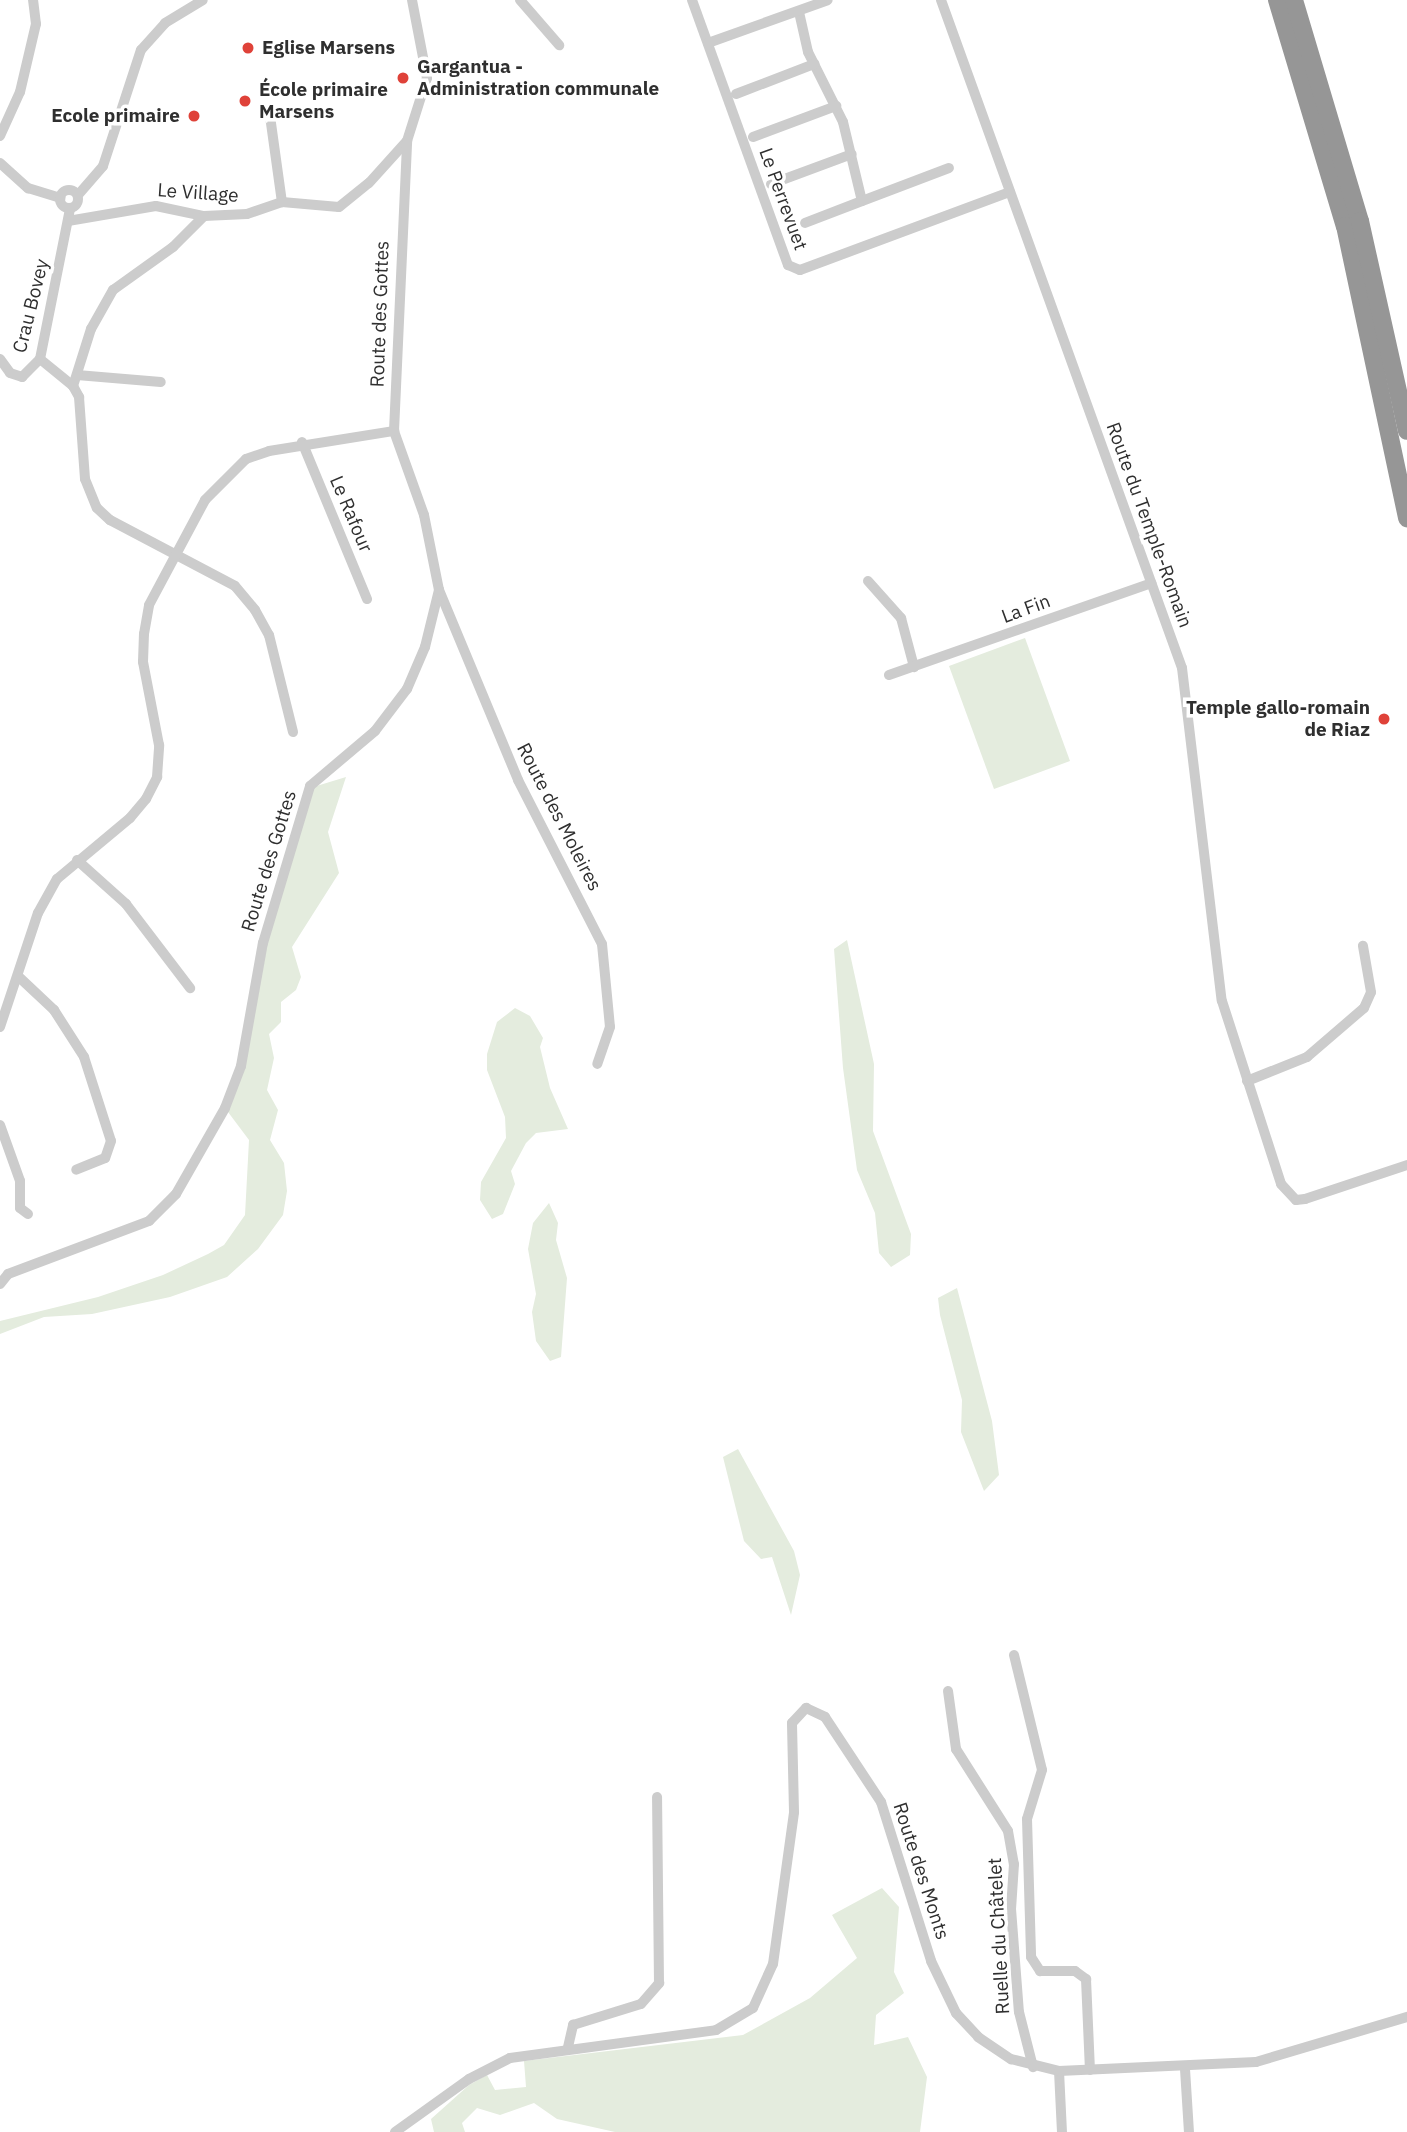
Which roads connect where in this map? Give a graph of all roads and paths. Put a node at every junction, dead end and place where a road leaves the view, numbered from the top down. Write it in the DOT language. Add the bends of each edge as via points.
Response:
graph roads {
  1 [pos="33,0"];
  2 [pos="203,0"];
  3 [pos="412,0"];
  4 [pos="520,0"];
  5 [pos="692,0"];
  6 [pos="828,0"];
  7 [pos="941,0"];
  8 [pos="1277,0"];
  9 [pos="1294,0"];
  10 [pos="799,12"];
  11 [pos="708,43"];
  12 [pos="559,45"];
  13 [pos="814,64"];
  14 [pos="736,94"];
  15 [pos="836,106"];
  16 [pos="270,116"];
  17 [pos="0,136"];
  18 [pos="753,137"];
  19 [pos="407,141"];
  20 [pos="852,154"];
  21 [pos="0,163"];
  22 [pos="949,168"];
  23 [pos="771,184"];
  24 [pos="1010,192"];
  25 [pos="78,195"];
  26 [pos="60,198"];
  27 [pos="862,201"];
  28 [pos="282,202"];
  29 [pos="70,209"];
  30 [pos="204,216"];
  31 [pos="68,221"];
  32 [pos="805,223"];
  33 [pos="0,359"];
  34 [pos="40,359"];
  35 [pos="75,381"];
  36 [pos="161,382"];
  37 [pos="394,431"];
  38 [pos="1407,431"];
  39 [pos="302,442"];
  40 [pos="1407,518"];
  41 [pos="175,554"];
  42 [pos="868,581"];
  43 [pos="1151,583"];
  44 [pos="439,590"];
  45 [pos="367,599"];
  46 [pos="914,667"];
  47 [pos="889,675"];
  48 [pos="293,732"];
  49 [pos="77,860"];
  50 [pos="1363,946"];
  51 [pos="20,978"];
  52 [pos="190,989"];
  53 [pos="0,1027"];
  54 [pos="597,1064"];
  55 [pos="1247,1081"];
  56 [pos="0,1125"];
  57 [pos="1407,1165"];
  58 [pos="76,1170"];
  59 [pos="28,1214"];
  60 [pos="0,1284"];
  61 [pos="1014,1655"];
  62 [pos="948,1691"];
  63 [pos="657,1797"];
  64 [pos="1407,2017"];
  65 [pos="568,2048"];
  66 [pos="1033,2067"];
  67 [pos="1185,2069"];
  68 [pos="1090,2070"];
  69 [pos="1059,2071"];
  70 [pos="395,2132"];
  71 [pos="1062,2132"];
  72 [pos="1189,2132"];
  1 -- 17 [label="street" via="36,24 18,100"];
  2 -- 25 [label="street" via="165,23 141,50 103,166"];
  3 -- 19 [label="street, Route des Gottes" via="427,78"];
  4 -- 12 [label="street"];
  5 -- 11 [label="street, Le Perrevuet"];
  6 -- 10 [label="street"];
  7 -- 24 [label="street, Route du Temple-Romain"];
  8 -- 40 [label="highway" via="1345,226"];
  9 -- 38 [label="highway" via="1360,221"];
  10 -- 11 [label="street"];
  10 -- 13 [label="street"];
  11 -- 24 [label="street, Le Perrevuet" via="788,265 800,270"];
  13 -- 14 [label="street"];
  13 -- 15 [label="street"];
  15 -- 18 [label="street"];
  15 -- 20 [label="street"];
  16 -- 28 [label="street"];
  19 -- 28 [label="street, Le Village" via="369,183 339,207"];
  19 -- 37 [label="street, Route des Gottes"];
  20 -- 23 [label="street"];
  20 -- 27 [label="street"];
  21 -- 26 [label="street" via="28,188"];
  22 -- 27 [label="street"];
  24 -- 43 [label="street, Route du Temple-Romain"];
  25 -- 26 [label="street" via="68,190"];
  25 -- 29 [label="street" via="77,204"];
  26 -- 29 [label="street"];
  27 -- 32 [label="street"];
  28 -- 30 [label="street, Le Village" via="247,214"];
  29 -- 31 [label="street, Crau Bovey"];
  30 -- 31 [label="street, Le Village" via="156,206"];
  30 -- 35 [label="street" via="173,247 113,290 91,328"];
  31 -- 34 [label="street, Crau Bovey"];
  33 -- 34 [label="street, Crau Bovey" via="10,373 22,377"];
  34 -- 35 [label="street"];
  35 -- 36 [label="street"];
  35 -- 41 [label="street" via="85,479 97,509"];
  37 -- 39 [label="street"];
  37 -- 44 [label="street, Route des Gottes" via="424,515"];
  39 -- 41 [label="street" via="246,459 223,478"];
  39 -- 45 [label="street, Le Rafour"];
  41 -- 48 [label="street" via="234,586 255,610 269,635"];
  41 -- 49 [label="street" via="149,605 144,634 143,662 159,745 156,777 130,818"];
  42 -- 46 [label="street" via="901,618"];
  43 -- 46 [label="street, La Fin"];
  43 -- 55 [label="street, Route du Temple-Romain" via="1182,668 1222,1001"];
  44 -- 54 [label="street, Route des Moleires" via="518,780 602,944 610,1027"];
  44 -- 60 [label="street, Route des Gottes" via="425,647 407,689 375,731 310,786 263,943 241,1066 225,1108 176,1194 149,1221 8,1274"];
  46 -- 47 [label="street, La Fin"];
  49 -- 51 [label="street" via="57,878 37,912"];
  49 -- 52 [label="street" via="126,904"];
  50 -- 55 [label="street" via="1371,992 1364,1008 1307,1057"];
  51 -- 53 [label="street"];
  51 -- 58 [label="street" via="54,1010 84,1057 111,1141 105,1158"];
  55 -- 57 [label="street, Route du Temple-Romain" via="1281,1184 1296,1200"];
  56 -- 59 [label="street" via="20,1181 20,1208"];
  61 -- 68 [label="street" via="1042,1770 1027,1819 1031,1961 1040,1971 1074,1971 1086,1979"];
  62 -- 66 [label="street, Ruelle du Châtelet" via="956,1749 1008,1831 1014,1864 1011,1909 1019,2012"];
  63 -- 65 [label="street" via="659,1983 641,2004 573,2025"];
  64 -- 67 [label="street, Route des Monts" via="1293,2054"];
  65 -- 66 [label="street, Route des Monts" via="721,2028 741,2018 760,1999 773,1964 794,1812 792,1723 797,1713 811,1708 833,1727 881,1802 931,1961 956,2013 989,2046"];
  65 -- 70 [label="street, Route des Monts" via="520,2054 490,2066"];
  66 -- 69 [label="street, Route des Monts"];
  67 -- 68 [label="street, Route des Monts"];
  67 -- 72 [label="street"];
  68 -- 69 [label="street, Route des Monts"];
  69 -- 71 [label="street"];
}
